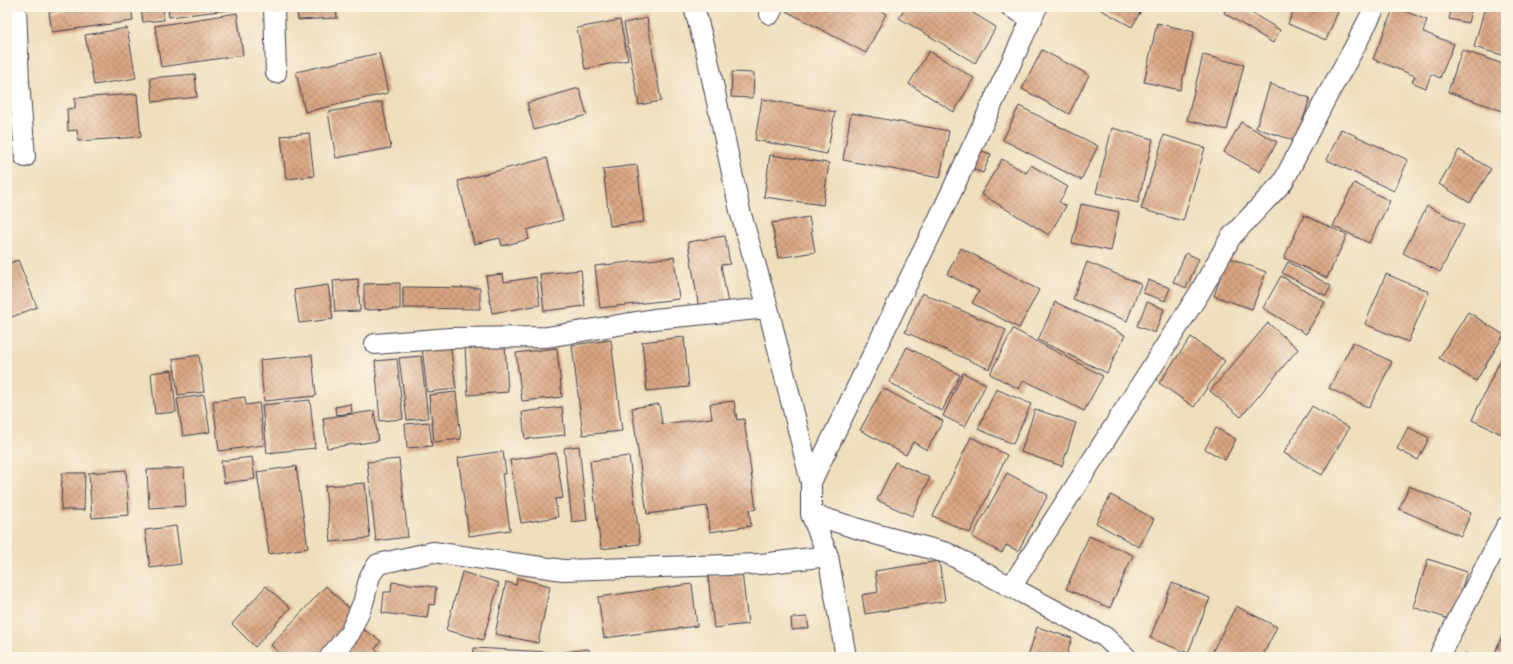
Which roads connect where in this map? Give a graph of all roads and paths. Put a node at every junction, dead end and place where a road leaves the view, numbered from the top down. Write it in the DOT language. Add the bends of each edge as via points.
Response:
graph roads {
  1 [pos="16,7"];
  2 [pos="274,7"];
  3 [pos="694,7"];
  4 [pos="1010,7"];
  5 [pos="1375,7"];
  6 [pos="1035,13"];
  7 [pos="276,73"];
  8 [pos="25,156"];
  9 [pos="768,308"];
  10 [pos="374,344"];
  11 [pos="811,482"];
  12 [pos="811,514"];
  13 [pos="1506,527"];
  14 [pos="828,556"];
  15 [pos="1011,587"];
  16 [pos="330,657"];
  17 [pos="846,657"];
  18 [pos="1126,657"];
  19 [pos="1441,657"];
  1 -- 8 [label="street"];
  2 -- 7 [label="street"];
  3 -- 9 [label="street" via="707,55 740,211"];
  4 -- 6 [label="street"];
  5 -- 15 [label="street" via="1283,182 1231,237 1200,292"];
  6 -- 11 [label="street"];
  9 -- 10 [label="street" via="654,319 547,337 450,338"];
  9 -- 11 [label="street"];
  11 -- 12 [label="street"];
  12 -- 14 [label="street"];
  12 -- 15 [label="street" via="947,553"];
  13 -- 19 [label="street" via="1441,652"];
  14 -- 16 [label="street" via="762,564 563,570 433,552 378,564 370,576 363,603 350,633"];
  14 -- 17 [label="street"];
  15 -- 18 [label="street" via="1105,636"];
}
